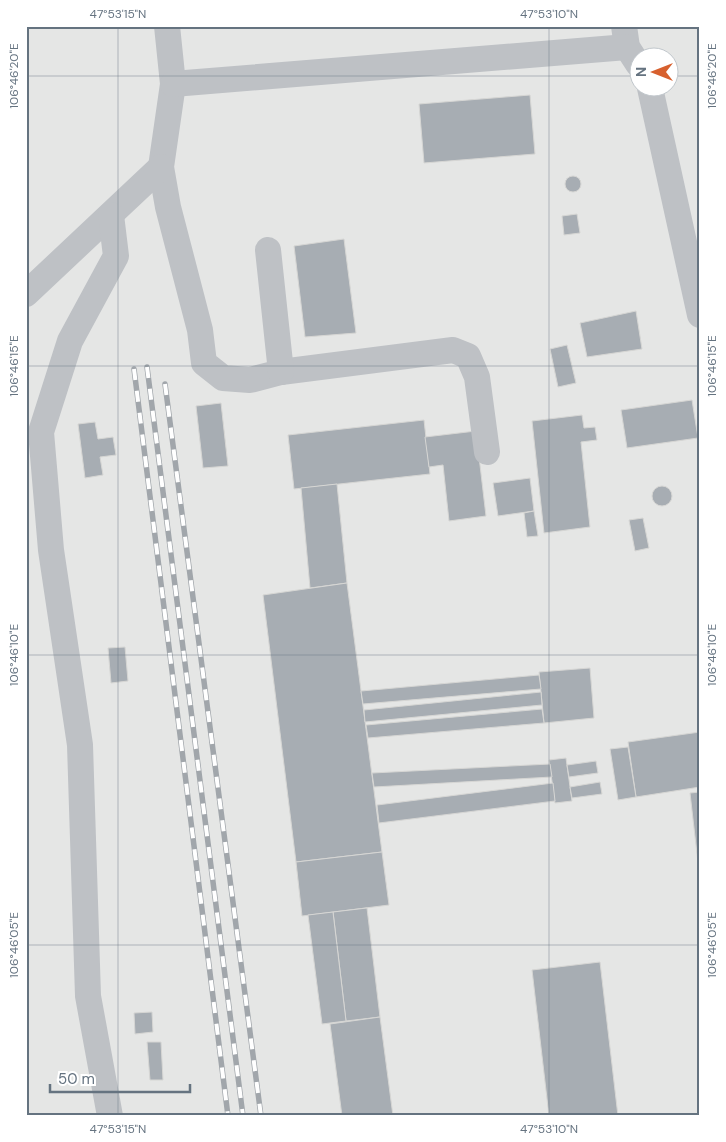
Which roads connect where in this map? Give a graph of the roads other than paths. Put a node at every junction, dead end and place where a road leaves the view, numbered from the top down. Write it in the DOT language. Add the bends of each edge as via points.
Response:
graph roads {
  1 [pos="167,26"];
  2 [pos="630,46"];
  3 [pos="173,84"];
  4 [pos="652,98"];
  5 [pos="161,167"];
  6 [pos="111,215"];
  7 [pos="268,250"];
  8 [pos="26,294"];
  9 [pos="700,315"];
  10 [pos="281,372"];
  11 [pos="487,452"];
  12 [pos="110,1116"];
  1 -- 3 [label="lane"];
  2 -- 3 [label="lane"];
  3 -- 5 [label="lane"];
  4 -- 9 [label="lane"];
  5 -- 6 [label="lane"];
  5 -- 10 [label="lane" via="200,330 204,363 223,378 250,380"];
  6 -- 8 [label="lane"];
  6 -- 12 [label="lane" via="116,256 70,341 41,432 51,550 80,745 88,996"];
  7 -- 10 [label="lane"];
  10 -- 11 [label="lane" via="453,350 468,356 477,377"];
}
